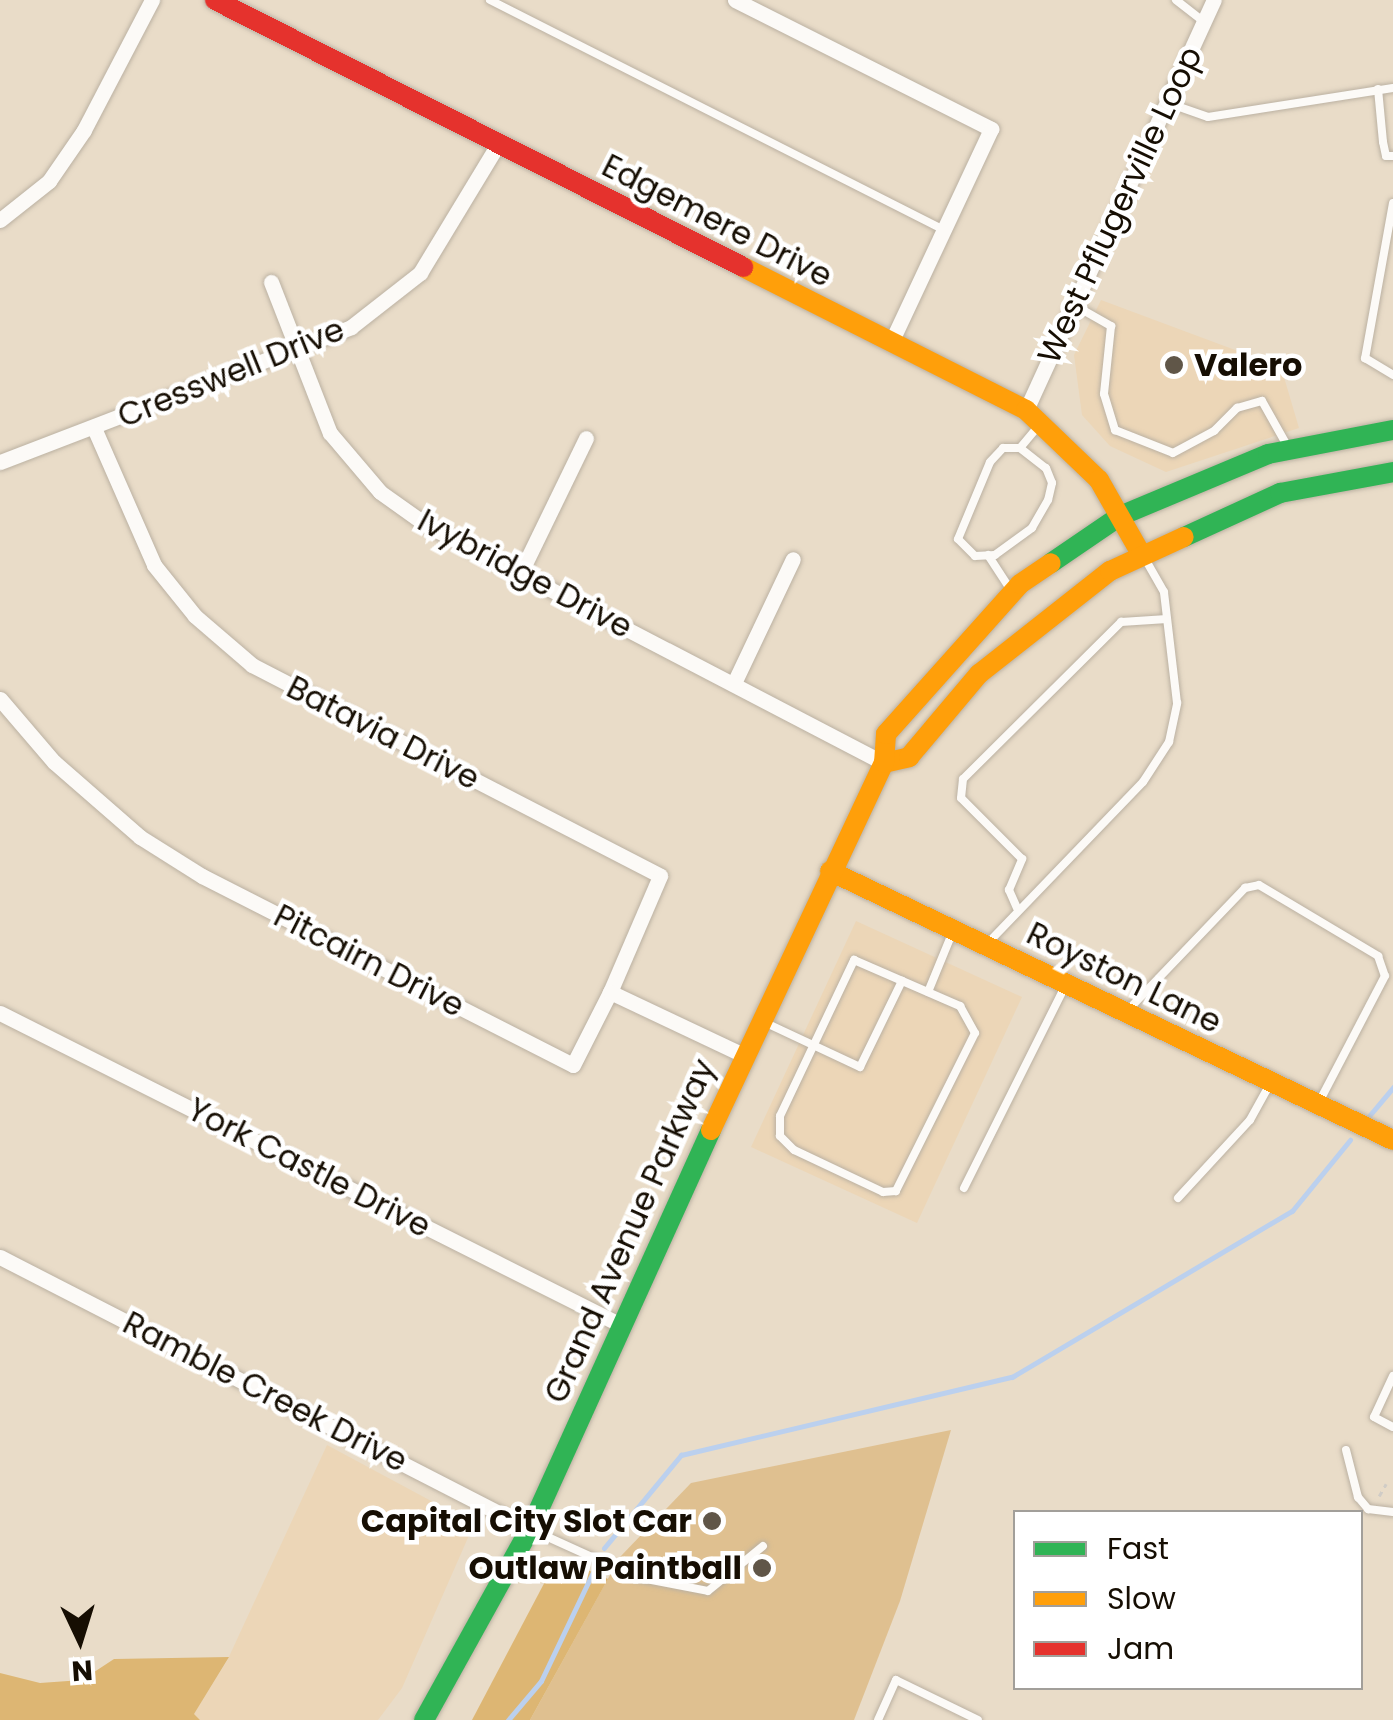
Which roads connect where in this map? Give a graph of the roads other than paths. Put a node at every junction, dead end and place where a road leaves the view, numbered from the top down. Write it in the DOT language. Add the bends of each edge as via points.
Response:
graph roads {
  1 [pos="152,0"];
  2 [pos="215,0"];
  3 [pos="490,0"];
  4 [pos="735,0"];
  5 [pos="1176,0"];
  6 [pos="1214,0"];
  7 [pos="1204,22"];
  8 [pos="1378,88"];
  9 [pos="1393,88"];
  10 [pos="1167,103"];
  11 [pos="498,144"];
  12 [pos="1393,156"];
  13 [pos="1393,203"];
  14 [pos="0,220"];
  15 [pos="1391,222"];
  16 [pos="944,230"];
  17 [pos="270,282"];
  18 [pos="1074,305"];
  19 [pos="891,342"];
  20 [pos="296,351"];
  21 [pos="1393,375"];
  22 [pos="1034,416"];
  23 [pos="94,428"];
  24 [pos="1393,430"];
  25 [pos="586,438"];
  26 [pos="1020,448"];
  27 [pos="1288,449"];
  28 [pos="0,462"];
  29 [pos="1393,472"];
  30 [pos="1120,516"];
  31 [pos="1141,554"];
  32 [pos="988,556"];
  33 [pos="793,559"];
  34 [pos="520,574"];
  35 [pos="1012,592"];
  36 [pos="1167,619"];
  37 [pos="734,683"];
  38 [pos="0,700"];
  39 [pos="884,763"];
  40 [pos="830,871"];
  41 [pos="1017,908"];
  42 [pos="954,930"];
  43 [pos="986,945"];
  44 [pos="902,981"];
  45 [pos="1066,984"];
  46 [pos="610,992"];
  47 [pos="928,992"];
  48 [pos="1126,1012"];
  49 [pos="0,1013"];
  50 [pos="760,1019"];
  51 [pos="814,1049"];
  52 [pos="743,1056"];
  53 [pos="1272,1082"];
  54 [pos="1318,1104"];
  55 [pos="1393,1140"];
  56 [pos="964,1188"];
  57 [pos="1178,1198"];
  58 [pos="0,1257"];
  59 [pos="618,1324"];
  60 [pos="1393,1376"];
  61 [pos="1393,1427"];
  62 [pos="1346,1450"];
  63 [pos="1393,1512"];
  64 [pos="530,1529"];
  65 [pos="763,1546"];
  66 [pos="424,1720"];
  67 [pos="878,1720"];
  68 [pos="978,1720"];
  1 -- 14 [label="street" via="49,181"];
  2 -- 11 [label="main road, Edgemere Drive"];
  3 -- 16 [label="lane"];
  4 -- 16 [label="street" via="991,130"];
  5 -- 7 [label="lane"];
  6 -- 7 [label="street, West Pflugerville Loop"];
  7 -- 10 [label="street, West Pflugerville Loop"];
  8 -- 9 [label="lane"];
  8 -- 10 [label="lane" via="1208,117"];
  8 -- 12 [label="lane" via="1383,142"];
  10 -- 18 [label="street, West Pflugerville Loop"];
  11 -- 19 [label="main road, Edgemere Drive"];
  11 -- 20 [label="street, Cresswell Drive" via="420,272 351,327"];
  13 -- 15 [label="lane"];
  15 -- 21 [label="lane" via="1366,358"];
  16 -- 19 [label="street"];
  17 -- 20 [label="street, Ivybridge Drive"];
  18 -- 22 [label="street, West Pflugerville Loop"];
  18 -- 27 [label="lane" via="1111,326 1104,394 1115,430 1173,453 1214,431 1236,408 1262,401"];
  19 -- 22 [label="main road, Edgemere Drive"];
  20 -- 23 [label="street, Cresswell Drive"];
  20 -- 34 [label="street, Ivybridge Drive" via="330,433 380,492"];
  22 -- 26 [label="lane"];
  22 -- 30 [label="main road, Edgemere Drive" via="1099,480"];
  23 -- 28 [label="street, Cresswell Drive"];
  23 -- 46 [label="street, Batavia Drive" via="154,564 195,616 252,665 660,876"];
  24 -- 27 [label="main road, Grand Avenue Parkway"];
  25 -- 34 [label="street"];
  26 -- 32 [label="lane" via="1046,468 1048,500 1032,528"];
  26 -- 32 [label="lane" via="1003,448 990,462 958,540 975,556"];
  27 -- 30 [label="main road, Grand Avenue Parkway"];
  29 -- 31 [label="main road" via="1280,493"];
  30 -- 31 [label="main road, Edgemere Drive"];
  30 -- 35 [label="main road, Grand Avenue Parkway"];
  31 -- 36 [label="lane" via="1164,592"];
  31 -- 39 [label="main road" via="1045,616 978,674 910,757"];
  32 -- 35 [label="lane"];
  33 -- 37 [label="street"];
  34 -- 37 [label="street, Ivybridge Drive"];
  35 -- 39 [label="main road, Grand Avenue Parkway" via="916,693 886,734"];
  36 -- 41 [label="lane" via="1177,703 1169,742 1143,782"];
  36 -- 41 [label="lane" via="1120,622 964,779 962,798 1022,859 1009,890"];
  37 -- 39 [label="street, Ivybridge Drive"];
  38 -- 46 [label="street, Pitcairn Drive" via="54,762 140,837 202,876 573,1064"];
  39 -- 40 [label="main road, Grand Avenue Parkway"];
  40 -- 42 [label="main road, Royston Lane"];
  40 -- 50 [label="main road, Grand Avenue Parkway"];
  41 -- 43 [label="lane"];
  42 -- 43 [label="main road, Royston Lane"];
  42 -- 47 [label="lane"];
  43 -- 45 [label="main road, Royston Lane"];
  44 -- 47 [label="lane"];
  44 -- 51 [label="lane" via="860,1067"];
  44 -- 51 [label="lane" via="854,960"];
  45 -- 48 [label="main road, Royston Lane"];
  45 -- 56 [label="lane"];
  46 -- 52 [label="street"];
  47 -- 51 [label="lane" via="960,1006 975,1034 896,1191 882,1192 794,1150 780,1136 780,1116"];
  48 -- 53 [label="main road, Royston Lane"];
  48 -- 54 [label="lane" via="1245,888 1258,886 1378,956 1384,976"];
  49 -- 59 [label="street, York Castle Drive"];
  50 -- 51 [label="lane"];
  50 -- 52 [label="main road, Grand Avenue Parkway"];
  52 -- 59 [label="main road, Grand Avenue Parkway"];
  53 -- 54 [label="main road, Royston Lane"];
  53 -- 57 [label="lane" via="1250,1120"];
  54 -- 55 [label="main road, Royston Lane"];
  58 -- 64 [label="street, Ramble Creek Drive"];
  59 -- 64 [label="main road, Grand Avenue Parkway"];
  60 -- 61 [label="lane" via="1374,1417"];
  62 -- 63 [label="lane" via="1358,1496 1368,1509"];
  64 -- 65 [label="lane" via="636,1577 708,1591"];
  64 -- 66 [label="main road, Grand Avenue Parkway"];
  67 -- 68 [label="lane" via="896,1680"];
}
